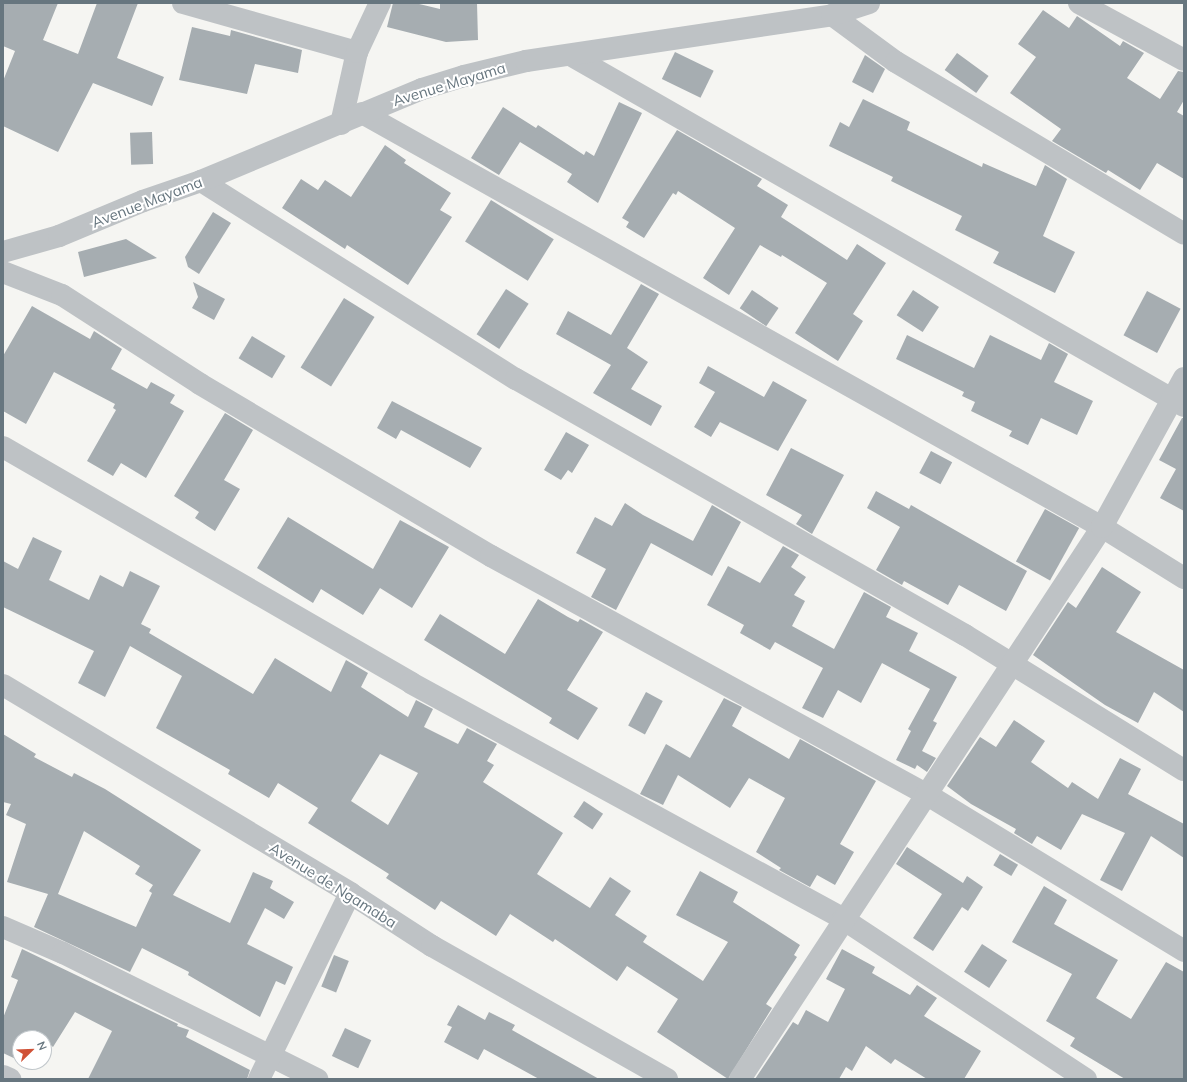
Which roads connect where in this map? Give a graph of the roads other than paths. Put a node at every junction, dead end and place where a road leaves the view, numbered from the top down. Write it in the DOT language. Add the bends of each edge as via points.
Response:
graph roads {
  1 [pos="183,3"];
  2 [pos="380,3"];
  3 [pos="868,3"];
  4 [pos="1079,3"];
  5 [pos="832,15"];
  6 [pos="357,52"];
  7 [pos="572,56"];
  8 [pos="1184,60"];
  9 [pos="362,113"];
  10 [pos="341,124"];
  11 [pos="201,181"];
  12 [pos="1184,234"];
  13 [pos="3,252"];
  14 [pos="3,272"];
  15 [pos="1184,378"];
  16 [pos="1178,403"];
  17 [pos="3,447"];
  18 [pos="1102,527"];
  19 [pos="1184,578"];
  20 [pos="1012,664"];
  21 [pos="3,685"];
  22 [pos="1184,770"];
  23 [pos="926,794"];
  24 [pos="350,893"];
  25 [pos="843,919"];
  26 [pos="3,927"];
  27 [pos="1184,951"];
  28 [pos="270,1056"];
  29 [pos="3,1076"];
  30 [pos="10,1079"];
  31 [pos="259,1079"];
  32 [pos="317,1079"];
  33 [pos="667,1079"];
  34 [pos="740,1079"];
  35 [pos="1086,1079"];
  1 -- 6 [label="street"];
  2 -- 6 [label="street"];
  3 -- 5 [label="street, Avenue Mayama"];
  4 -- 8 [label="street"];
  5 -- 7 [label="street, Avenue Mayama"];
  5 -- 12 [label="street" via="896,62"];
  6 -- 10 [label="street"];
  7 -- 9 [label="street, Avenue Mayama" via="526,61 464,76 422,89"];
  7 -- 16 [label="street"];
  9 -- 10 [label="street, Avenue Mayama"];
  9 -- 18 [label="street"];
  10 -- 11 [label="street, Avenue Mayama"];
  11 -- 13 [label="street, Avenue Mayama" via="143,201 59,236"];
  11 -- 20 [label="street" via="516,379"];
  14 -- 23 [label="street" via="62,294 200,384 491,556"];
  15 -- 16 [label="street"];
  16 -- 18 [label="street"];
  17 -- 25 [label="street" via="411,683"];
  18 -- 19 [label="street"];
  18 -- 20 [label="street"];
  20 -- 22 [label="street"];
  20 -- 23 [label="street"];
  21 -- 24 [label="street, Avenue de Ngamaba"];
  23 -- 25 [label="street"];
  23 -- 27 [label="street"];
  24 -- 28 [label="street"];
  24 -- 33 [label="street, Avenue de Ngamaba" via="432,946"];
  25 -- 34 [label="street"];
  25 -- 35 [label="street"];
  26 -- 28 [label="street" via="63,953"];
  28 -- 31 [label="street"];
  28 -- 32 [label="street"];
  29 -- 30 [label="street"];
}
